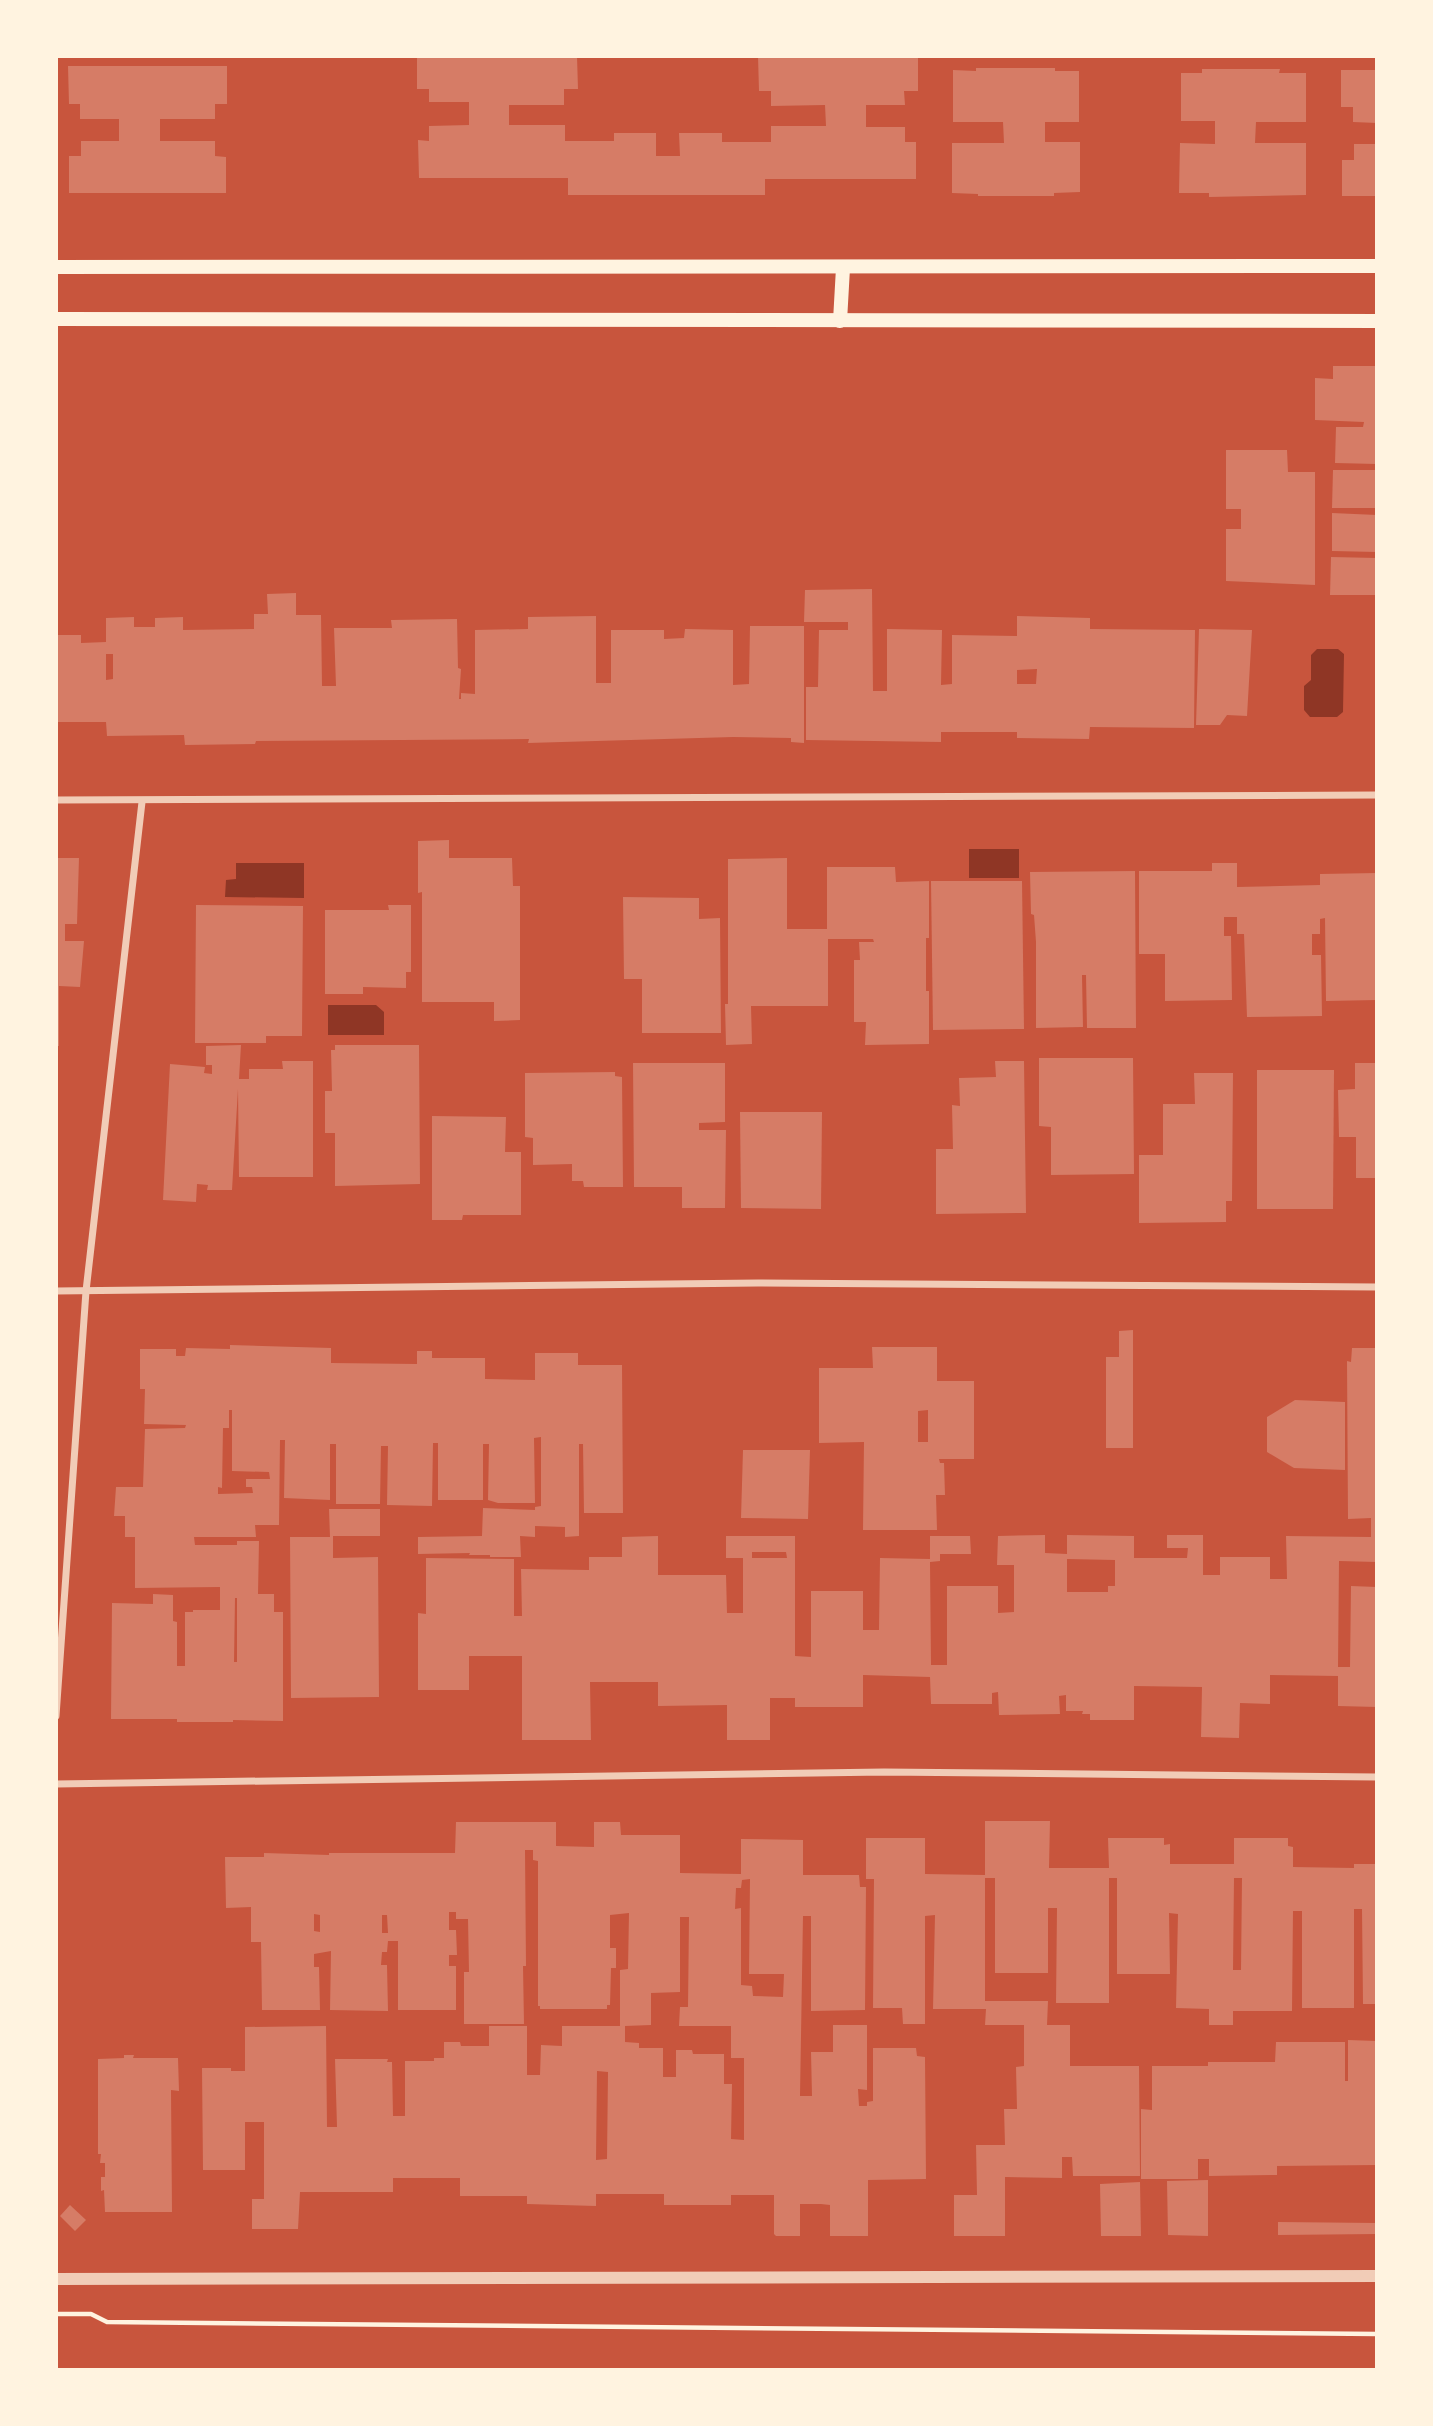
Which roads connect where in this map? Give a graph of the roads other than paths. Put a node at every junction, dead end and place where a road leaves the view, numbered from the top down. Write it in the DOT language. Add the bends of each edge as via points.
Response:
graph roads {
  1 [pos="1377,266"];
  2 [pos="56,267"];
  3 [pos="843,268"];
  4 [pos="56,319"];
  5 [pos="840,321"];
  6 [pos="1377,321"];
  7 [pos="1377,795"];
  8 [pos="56,800"];
  9 [pos="142,802"];
  10 [pos="1377,1287"];
  11 [pos="56,1291"];
  12 [pos="86,1291"];
  13 [pos="56,1716"];
  14 [pos="1377,1777"];
  15 [pos="56,1784"];
  16 [pos="1377,2276"];
  17 [pos="56,2279"];
  1 -- 3 [label="main road"];
  2 -- 3 [label="main road"];
  3 -- 5 [label="main road"];
  4 -- 5 [label="main road"];
  5 -- 6 [label="main road"];
  7 -- 9 [label="street"];
  8 -- 9 [label="street"];
  9 -- 12 [label="street"];
  10 -- 12 [label="street" via="758,1283"];
  11 -- 12 [label="street"];
  12 -- 13 [label="street"];
  14 -- 15 [label="street" via="884,1772"];
  16 -- 17 [label="street"];
}
